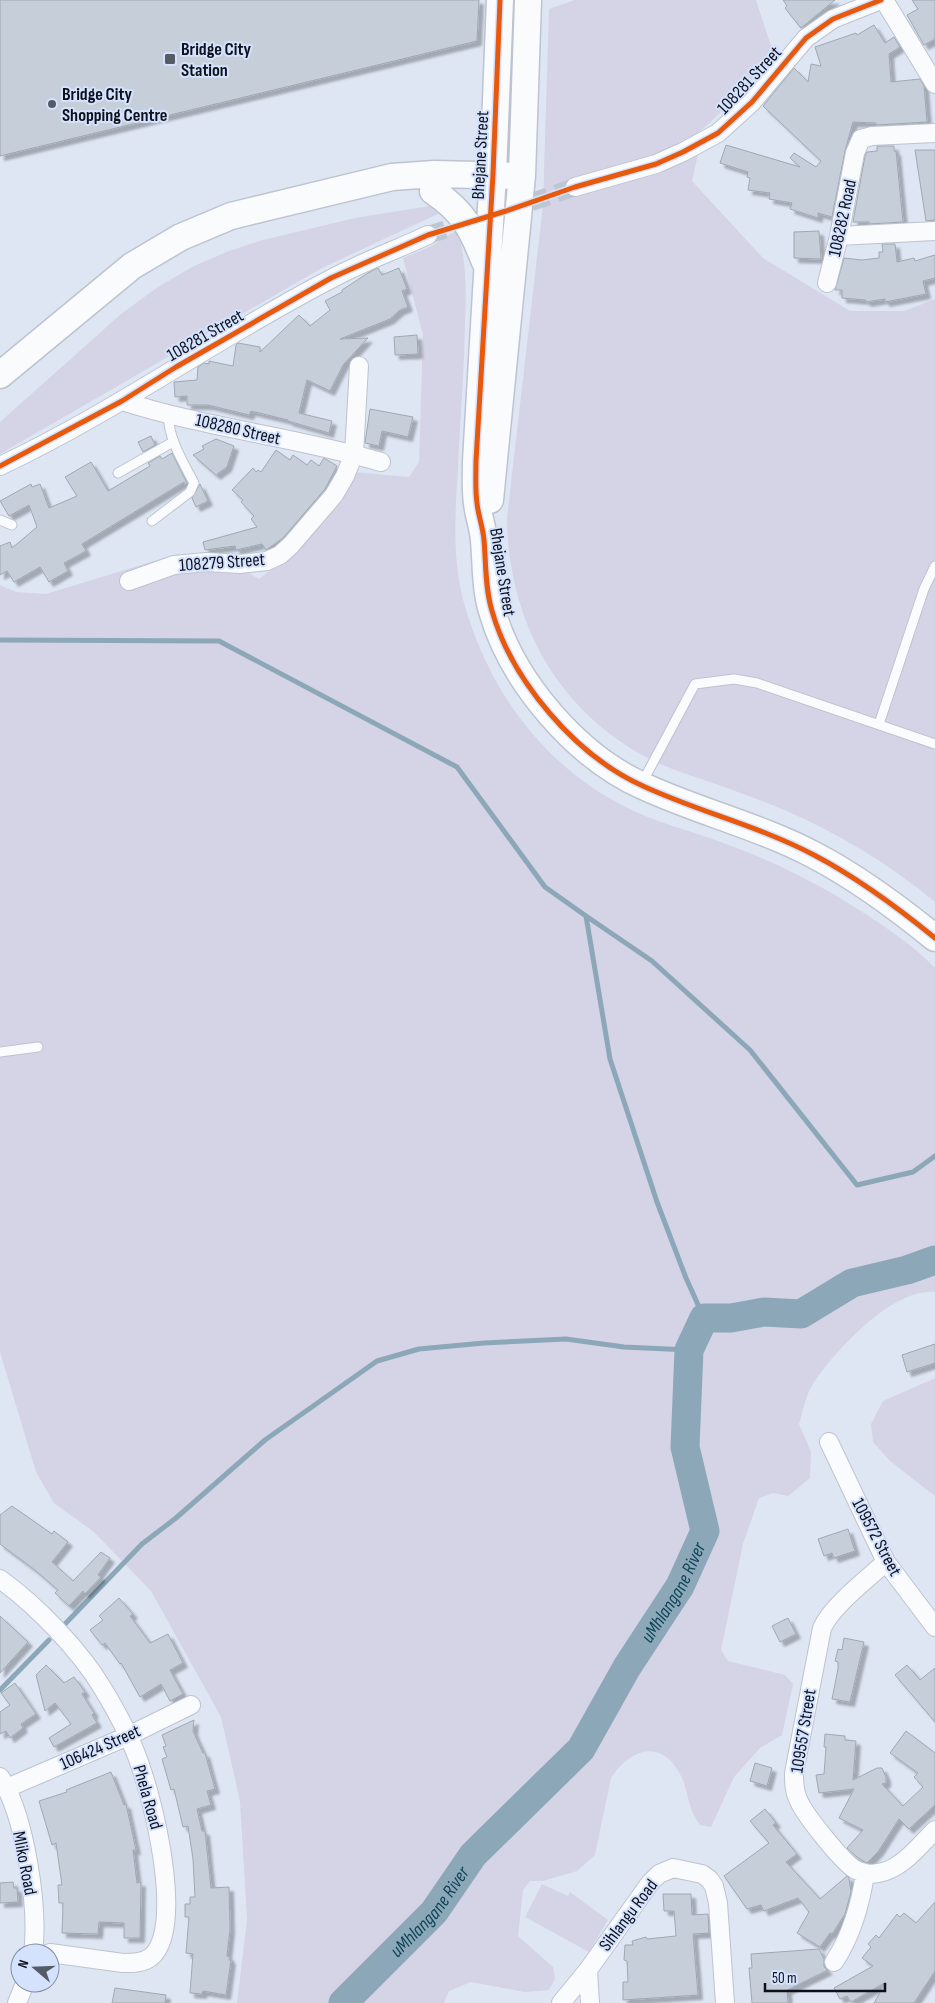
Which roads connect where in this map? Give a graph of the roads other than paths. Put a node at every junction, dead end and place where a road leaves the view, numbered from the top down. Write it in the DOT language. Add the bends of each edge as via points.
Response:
graph roads {
  1 [pos="500,0"];
  2 [pos="528,0"];
  3 [pos="882,0"];
  4 [pos="929,60"];
  5 [pos="935,84"];
  6 [pos="935,133"];
  7 [pos="493,183"];
  8 [pos="521,184"];
  9 [pos="575,187"];
  10 [pos="433,191"];
  11 [pos="935,231"];
  12 [pos="428,235"];
  13 [pos="839,236"];
  14 [pos="487,265"];
  15 [pos="827,284"];
  16 [pos="359,366"];
  17 [pos="0,375"];
  18 [pos="0,395"];
  19 [pos="122,401"];
  20 [pos="168,414"];
  21 [pos="173,442"];
  22 [pos="354,454"];
  23 [pos="381,462"];
  24 [pos="0,466"];
  25 [pos="118,473"];
  26 [pos="0,520"];
  27 [pos="152,521"];
  28 [pos="12,524"];
  29 [pos="484,538"];
  30 [pos="935,566"];
  31 [pos="129,581"];
  32 [pos="878,724"];
  33 [pos="935,744"];
  34 [pos="641,785"];
  35 [pos="935,938"];
  36 [pos="38,1047"];
  37 [pos="0,1052"];
  38 [pos="829,1442"];
  39 [pos="886,1562"];
  40 [pos="0,1579"];
  41 [pos="935,1627"];
  42 [pos="191,1705"];
  43 [pos="128,1736"];
  44 [pos="4,1783"];
  45 [pos="935,1830"];
  46 [pos="865,1873"];
  47 [pos="40,1943"];
  48 [pos="60,1955"];
  49 [pos="834,1962"];
  50 [pos="588,1970"];
  51 [pos="561,2003"];
  52 [pos="590,2003"];
  53 [pos="725,2003"];
  1 -- 7 [label="street, Bhejane Street"];
  2 -- 8 [label="street, Bhejane Street"];
  3 -- 4 [label="street"];
  3 -- 9 [label="street, 108281 Street" via="833,19 806,38 752,102 718,133 656,164"];
  4 -- 5 [label="street"];
  6 -- 13 [label="street, 108282 Road" via="865,137 858,144"];
  7 -- 8 [label="street"];
  7 -- 10 [label="street"];
  7 -- 14 [label="street, Bhejane Street"];
  7 -- 17 [label="street" via="414,174 392,177 206,225 132,266"];
  8 -- 29 [label="street, Bhejane Street" via="496,452"];
  10 -- 14 [label="street" via="459,212"];
  10 -- 18 [label="street" via="394,193 267,223 190,251 142,280"];
  11 -- 13 [label="street"];
  12 -- 19 [label="street, 108281 Street" via="331,278"];
  13 -- 15 [label="street, 108282 Road"];
  14 -- 29 [label="street, Bhejane Street" via="476,461 477,503"];
  16 -- 22 [label="street"];
  19 -- 20 [label="street, 108280 Street"];
  19 -- 24 [label="street, 108281 Street"];
  20 -- 21 [label="lane"];
  20 -- 22 [label="street, 108280 Street"];
  21 -- 25 [label="lane"];
  21 -- 27 [label="lane" via="194,483 190,492"];
  22 -- 23 [label="street, 108280 Street"];
  22 -- 31 [label="street, 108279 Street" via="334,494 280,555 255,563 174,565"];
  26 -- 28 [label="lane"];
  29 -- 34 [label="street, Bhejane Street" via="491,610 502,639 529,686 556,722 586,749"];
  30 -- 32 [label="lane" via="924,589"];
  32 -- 33 [label="lane"];
  32 -- 34 [label="lane" via="757,683 734,679 695,684"];
  34 -- 35 [label="street, Bhejane Street" via="812,854 848,874"];
  36 -- 37 [label="lane"];
  38 -- 39 [label="street, 109572 Street"];
  39 -- 41 [label="street, 109572 Street"];
  39 -- 46 [label="street, 109557 Street" via="832,1612 822,1628 794,1773 798,1800 805,1812 845,1861"];
  40 -- 43 [label="street, Phela Road" via="61,1635 83,1661 102,1687"];
  42 -- 43 [label="street, 106424 Street"];
  43 -- 44 [label="street, 106424 Street"];
  43 -- 48 [label="street, Phela Road" via="156,1821 163,1865 166,1932 151,1957 134,1963"];
  44 -- 47 [label="street, Mliko Road" via="29,1863"];
  45 -- 46 [label="street" via="901,1863 887,1871"];
  46 -- 49 [label="street" via="862,1895 842,1951"];
  50 -- 51 [label="street, Sihlangu Road"];
  50 -- 52 [label="street"];
  50 -- 53 [label="street, Sihlangu Road" via="659,1874 673,1868 692,1871 709,1879 714,1886"];
}
